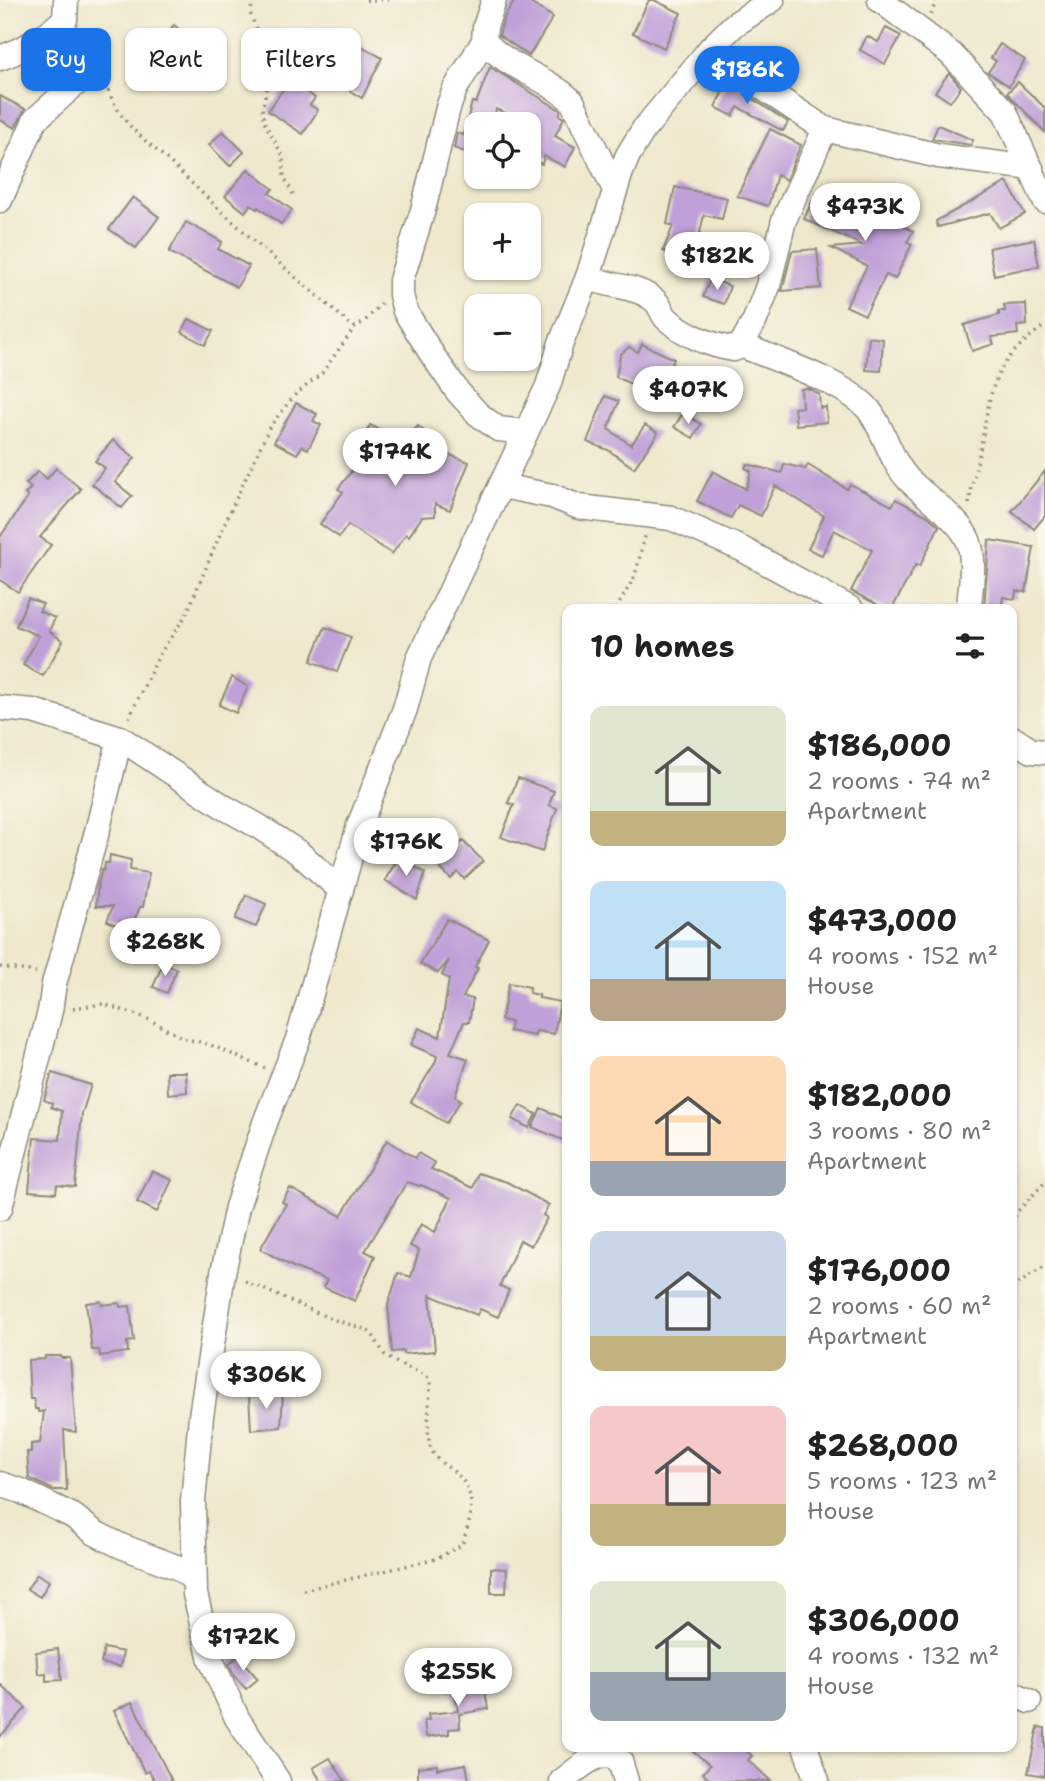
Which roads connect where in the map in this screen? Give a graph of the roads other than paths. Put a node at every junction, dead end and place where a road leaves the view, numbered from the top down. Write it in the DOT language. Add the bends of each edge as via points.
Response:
graph roads {
  1 [pos="494,0"];
  2 [pos="772,0"];
  3 [pos="880,0"];
  4 [pos="65,9"];
  5 [pos="484,41"];
  6 [pos="711,48"];
  7 [pos="0,58"];
  8 [pos="67,91"];
  9 [pos="825,129"];
  10 [pos="1031,168"];
  11 [pos="615,190"];
  12 [pos="0,200"];
  13 [pos="1045,201"];
  14 [pos="588,277"];
  15 [pos="741,345"];
  16 [pos="526,432"];
  17 [pos="500,486"];
  18 [pos="842,604"];
  19 [pos="969,604"];
  20 [pos="0,708"];
  21 [pos="120,738"];
  22 [pos="1017,741"];
  23 [pos="1045,752"];
  24 [pos="341,890"];
  25 [pos="0,1208"];
  26 [pos="0,1484"];
  27 [pos="194,1578"];
  28 [pos="806,1752"];
  29 [pos="278,1781"];
  30 [pos="562,1781"];
  31 [pos="626,1781"];
  32 [pos="817,1781"];
  1 -- 5 [label="street"];
  2 -- 6 [label="street" via="734,25"];
  3 -- 10 [label="street" via="933,39 985,89 1005,112"];
  4 -- 7 [label="street" via="41,39"];
  5 -- 11 [label="street" via="509,63 572,101"];
  5 -- 16 [label="street" via="448,108 401,280 401,295 405,311 458,392 478,414 498,429"];
  6 -- 9 [label="street" via="739,63 763,88"];
  6 -- 11 [label="street" via="644,129"];
  8 -- 12 [label="street" via="35,120"];
  9 -- 10 [label="street" via="939,156"];
  9 -- 15 [label="street" via="784,220 768,286"];
  10 -- 13 [label="street"];
  11 -- 14 [label="street"];
  14 -- 15 [label="street" via="657,301 663,315 676,326 712,344 734,349"];
  14 -- 16 [label="street"];
  15 -- 19 [label="street" via="851,394 867,408 907,479 968,539"];
  16 -- 17 [label="street"];
  17 -- 18 [label="street" via="552,496 579,507 671,518 742,549"];
  17 -- 24 [label="street" via="419,658"];
  20 -- 21 [label="street" via="33,711"];
  21 -- 24 [label="street" via="299,853"];
  21 -- 25 [label="street"];
  22 -- 23 [label="street" via="1032,751"];
  24 -- 27 [label="street" via="309,1007 237,1207 201,1416 193,1501"];
  26 -- 27 [label="street"];
  27 -- 29 [label="street" via="211,1660 237,1718"];
  28 -- 32 [label="street"];
  30 -- 31 [label="street" via="599,1756 608,1755 620,1761"];
}
